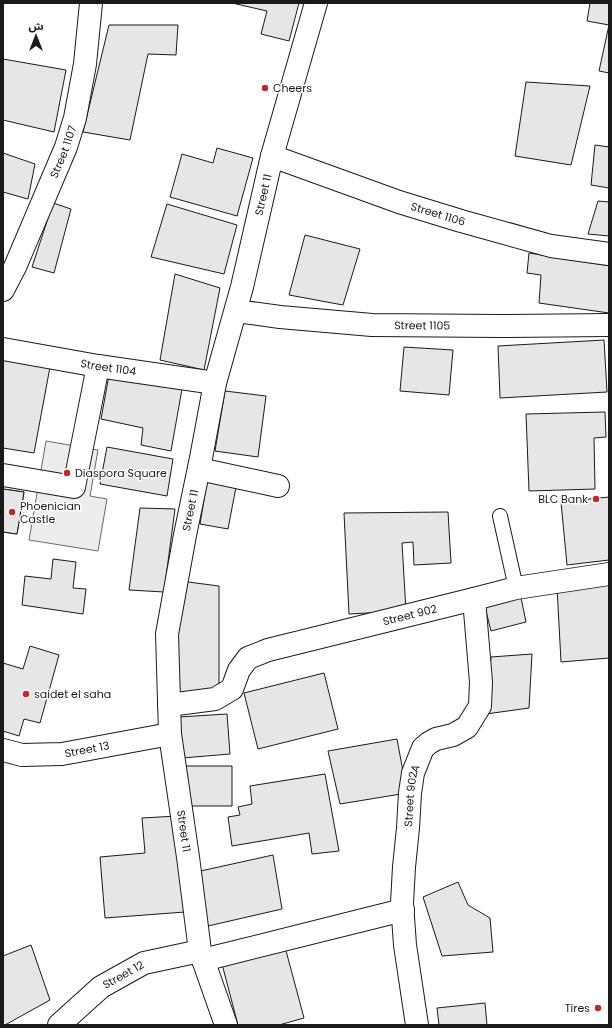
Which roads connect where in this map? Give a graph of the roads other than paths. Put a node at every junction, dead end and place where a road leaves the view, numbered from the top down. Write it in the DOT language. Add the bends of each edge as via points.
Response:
graph roads {
  1 [pos="91,3"];
  2 [pos="316,3"];
  3 [pos="272,156"];
  4 [pos="609,254"];
  5 [pos="3,290"];
  6 [pos="236,311"];
  7 [pos="609,325"];
  8 [pos="3,349"];
  9 [pos="98,366"];
  10 [pos="215,383"];
  11 [pos="199,469"];
  12 [pos="3,475"];
  13 [pos="278,486"];
  14 [pos="500,516"];
  15 [pos="609,574"];
  16 [pos="516,588"];
  17 [pos="474,599"];
  18 [pos="169,705"];
  19 [pos="170,734"];
  20 [pos="3,750"];
  21 [pos="403,910"];
  22 [pos="202,956"];
  23 [pos="59,1025"];
  24 [pos="226,1025"];
  25 [pos="417,1025"];
  1 -- 5 [label="street, Street 1107" via="85,64 75,118 66,147"];
  2 -- 3 [label="street, Street 11"];
  3 -- 4 [label="street, Street 1106" via="460,221 551,246"];
  3 -- 6 [label="street, Street 11"];
  6 -- 7 [label="street, Street 1105" via="372,325"];
  6 -- 10 [label="street, Street 11"];
  8 -- 9 [label="street, Street 1104"];
  9 -- 10 [label="street, Street 1104"];
  9 -- 12 [label="street" via="74,487"];
  10 -- 11 [label="street, Street 11"];
  11 -- 13 [label="street"];
  11 -- 18 [label="street, Street 11" via="167,634"];
  14 -- 16 [label="lane"];
  15 -- 16 [label="street, Street 902"];
  16 -- 17 [label="street, Street 902"];
  17 -- 18 [label="street, Street 902" via="268,650 248,658 239,670 232,689 215,699"];
  17 -- 21 [label="street, Street 902A" via="481,682 480,706 467,727 429,743 419,756 410,793"];
  18 -- 19 [label="street, Street 11"];
  19 -- 20 [label="street, Street 13" via="62,754 22,755"];
  19 -- 22 [label="street, Street 11"];
  21 -- 22 [label="street, Street 12"];
  21 -- 25 [label="street, Street 902A"];
  22 -- 23 [label="street, Street 12" via="144,963 101,987"];
  22 -- 24 [label="street, Street 11"];
}
